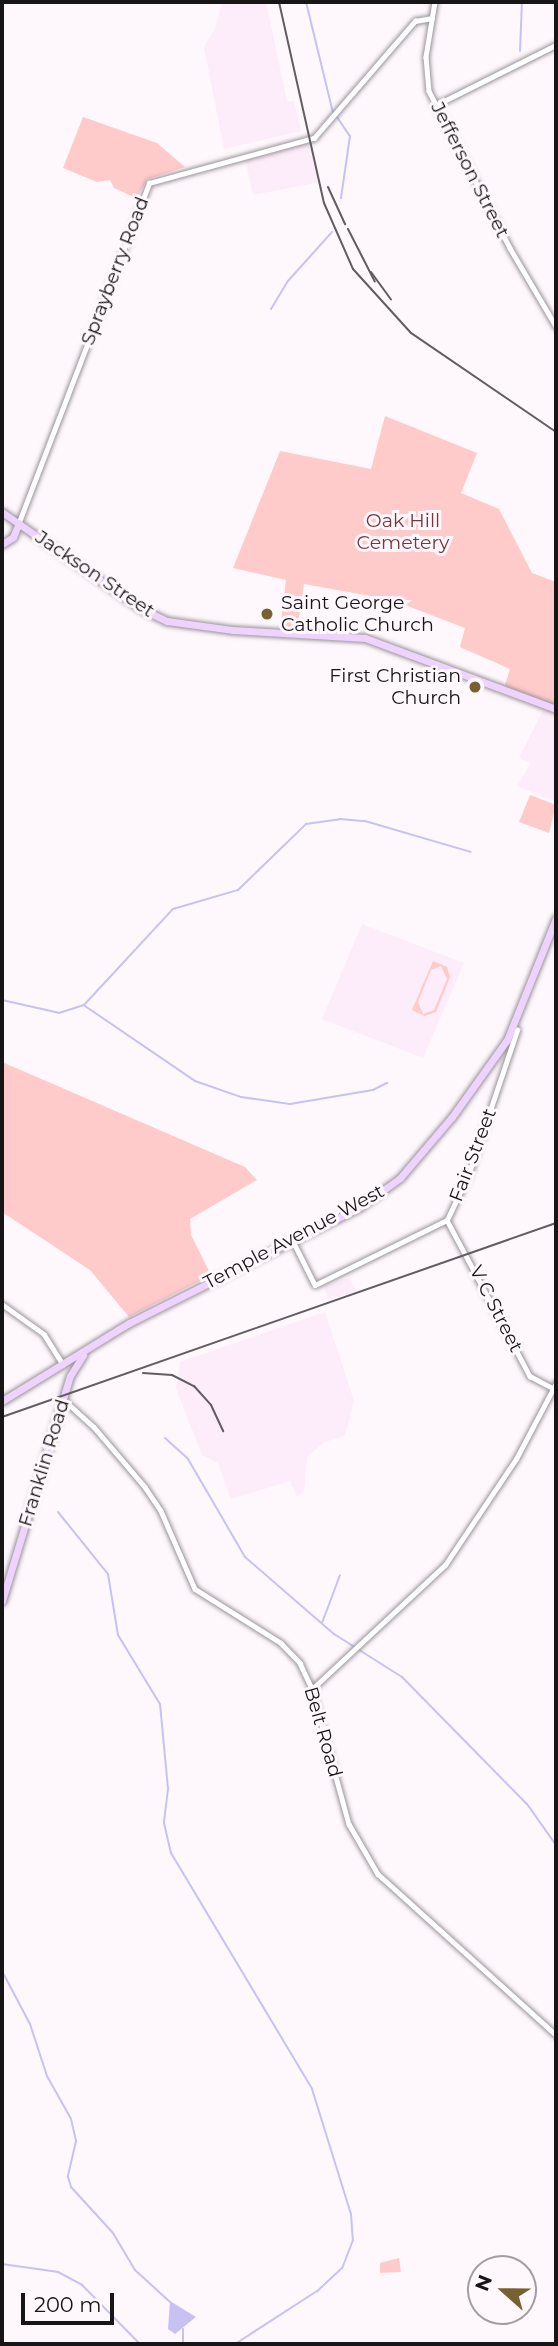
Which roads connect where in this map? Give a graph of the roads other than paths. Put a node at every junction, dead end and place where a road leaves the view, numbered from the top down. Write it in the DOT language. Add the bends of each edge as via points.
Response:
graph roads {
  1 [pos="435,2"];
  2 [pos="432,18"];
  3 [pos="556,45"];
  4 [pos="436,105"];
  5 [pos="556,326"];
  6 [pos="2,512"];
  7 [pos="19,523"];
  8 [pos="2,544"];
  9 [pos="556,709"];
  10 [pos="556,918"];
  11 [pos="514,1031"];
  12 [pos="447,1220"];
  13 [pos="292,1240"];
  14 [pos="2,1304"];
  15 [pos="85,1352"];
  16 [pos="64,1364"];
  17 [pos="48,1376"];
  18 [pos="69,1382"];
  19 [pos="555,1386"];
  20 [pos="64,1400"];
  21 [pos="2,1401"];
  22 [pos="2,1601"];
  23 [pos="312,1689"];
  24 [pos="556,2035"];
  1 -- 2 [label="street, Jefferson Street"];
  2 -- 4 [label="street, Jefferson Street" via="425,76"];
  2 -- 7 [label="street, Sprayberry Road" via="415,21 314,138 149,183"];
  3 -- 4 [label="street"];
  4 -- 5 [label="street, Jefferson Street"];
  6 -- 7 [label="main road, Jackson Street"];
  7 -- 8 [label="main road" via="13,537"];
  7 -- 9 [label="main road, Jackson Street" via="140,608 167,621 370,639"];
  10 -- 11 [label="main road, Temple Avenue West"];
  11 -- 12 [label="street, Fair Street" via="470,1173"];
  11 -- 13 [label="main road, Temple Avenue West" via="453,1117 400,1178 359,1207"];
  12 -- 13 [label="street, Fair Street" via="315,1285"];
  12 -- 19 [label="street, V C Street" via="530,1376"];
  13 -- 15 [label="main road, Temple Avenue West" via="129,1323"];
  14 -- 16 [label="street" via="48,1338"];
  15 -- 16 [label="main road, Temple Avenue West"];
  15 -- 18 [label="main road"];
  16 -- 17 [label="main road, Temple Avenue West"];
  16 -- 18 [label="main road, Franklin Road"];
  17 -- 18 [label="main road"];
  17 -- 21 [label="main road, Temple Avenue West"];
  18 -- 20 [label="main road, Franklin Road"];
  19 -- 23 [label="street" via="516,1459 445,1565"];
  20 -- 22 [label="main road, Franklin Road"];
  20 -- 23 [label="street, Belt Road" via="94,1427 145,1488 163,1515 195,1589 285,1647 300,1663"];
  23 -- 24 [label="street, Belt Road" via="349,1824 378,1874"];
}
